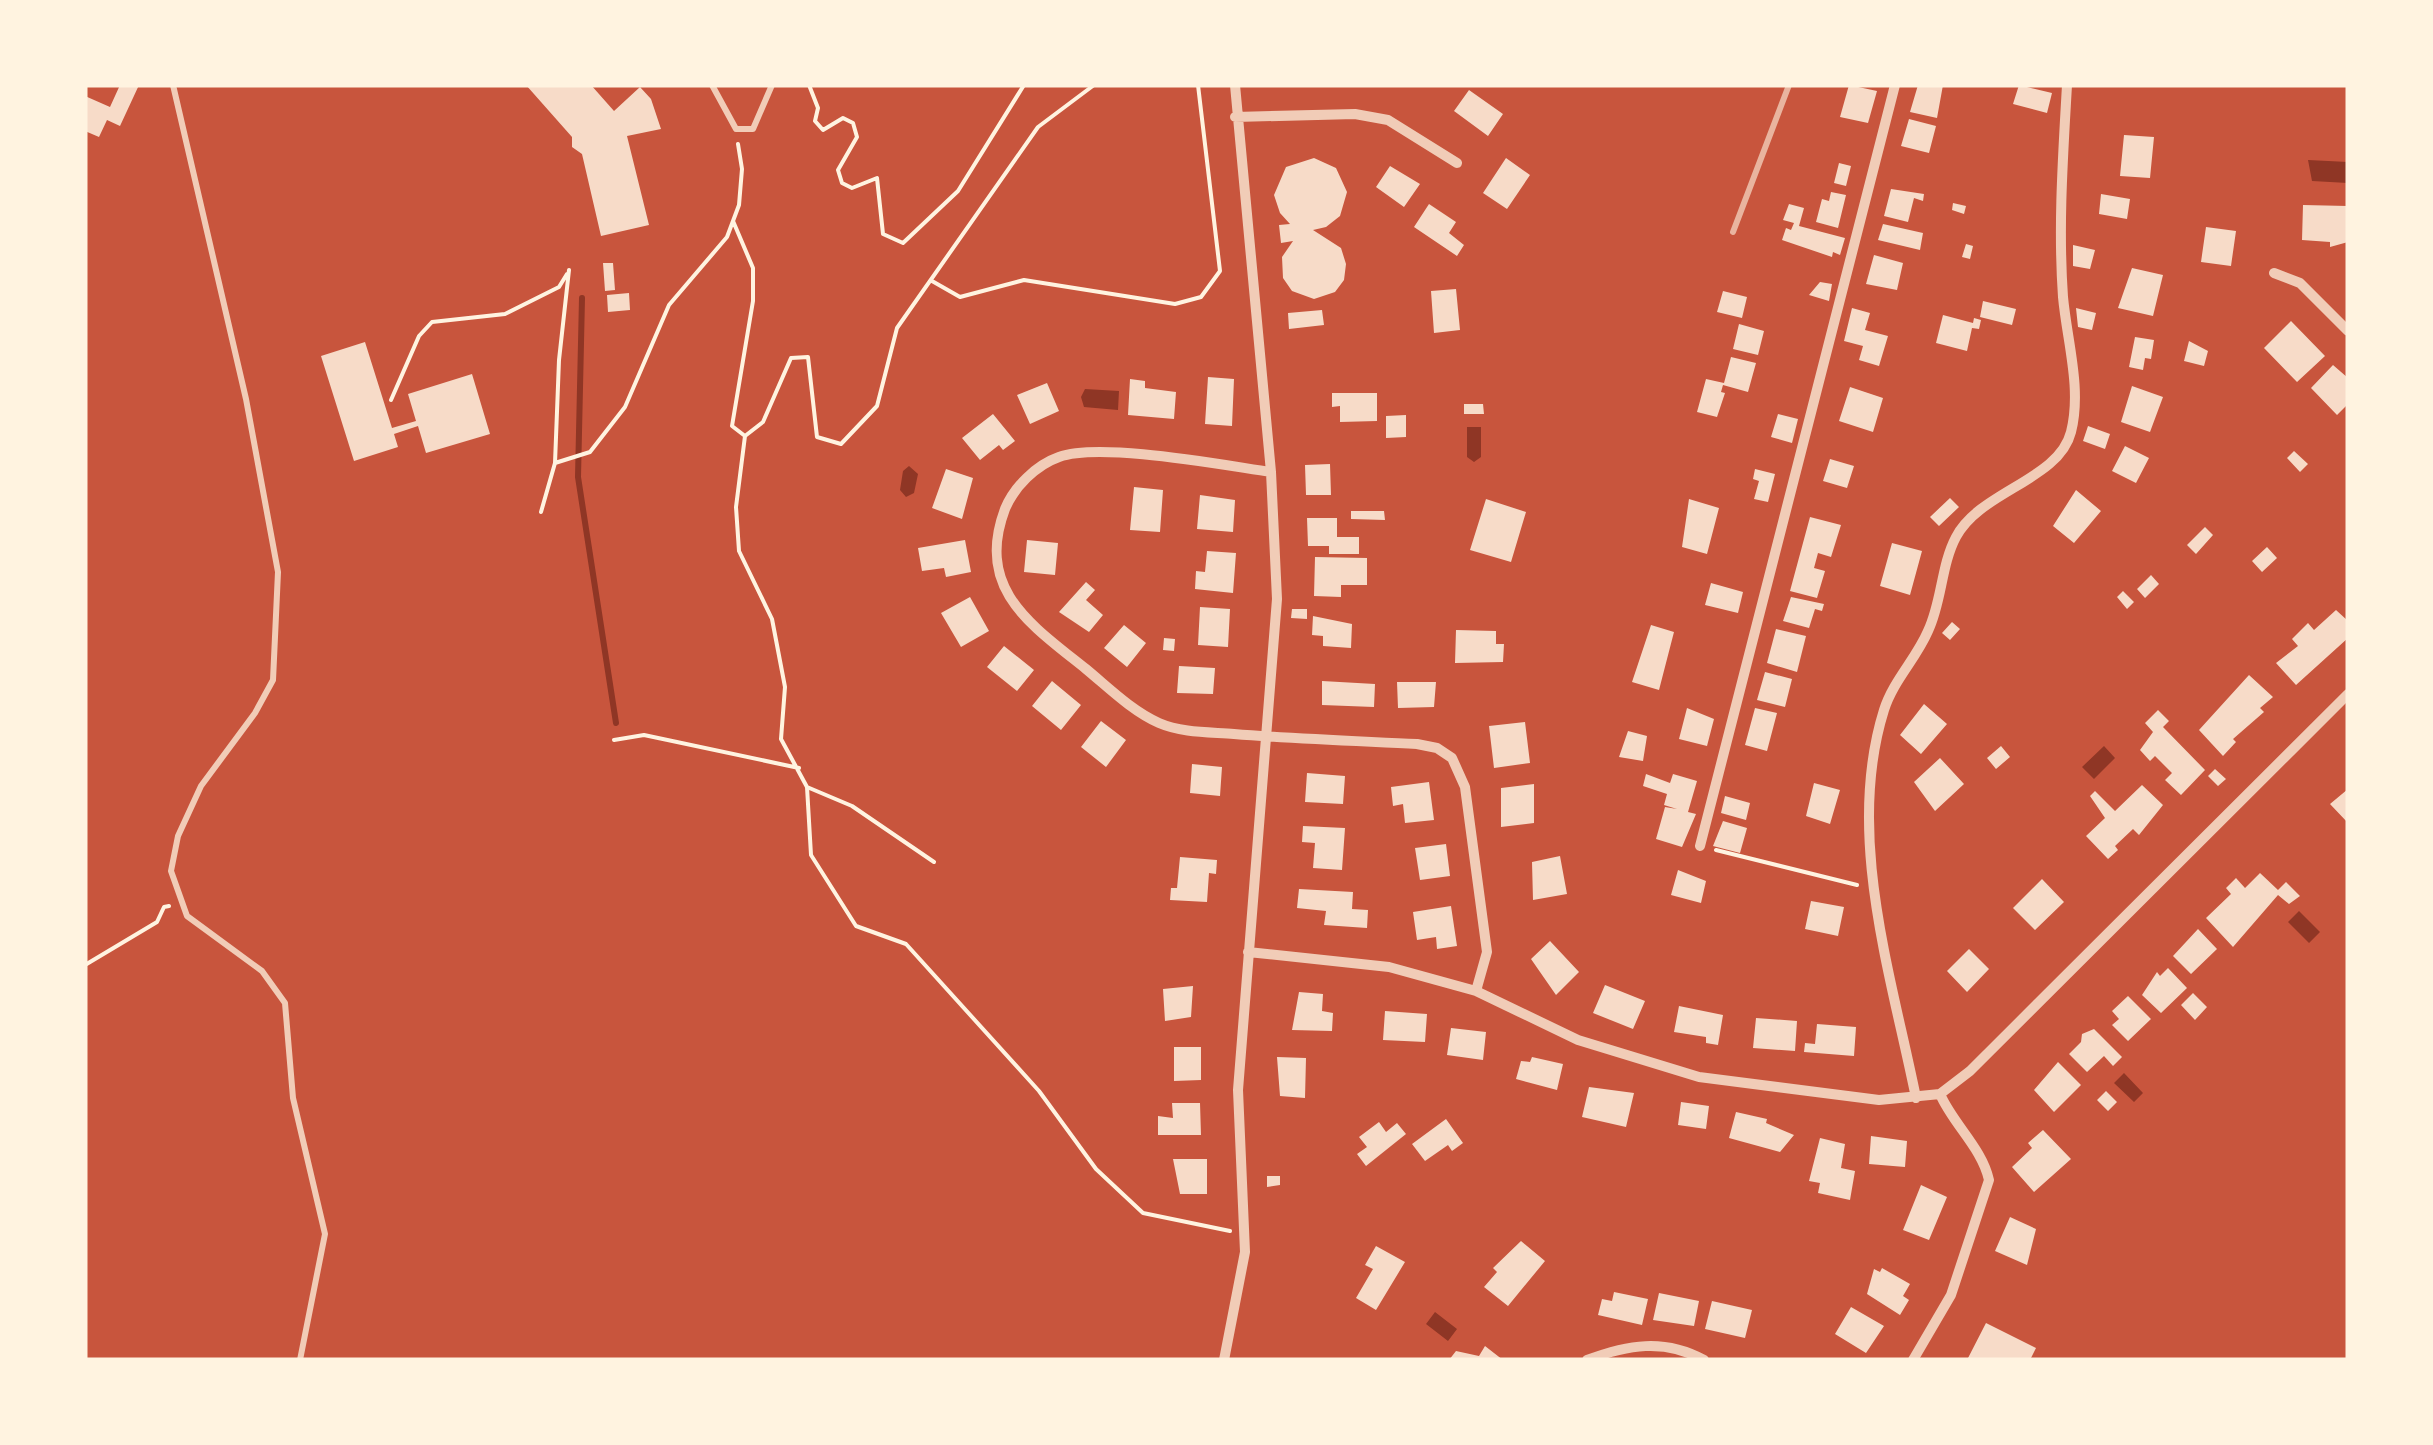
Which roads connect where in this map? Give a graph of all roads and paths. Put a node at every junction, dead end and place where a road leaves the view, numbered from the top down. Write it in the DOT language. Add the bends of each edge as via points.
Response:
graph roads {
  1 [pos="173,85"];
  2 [pos="712,85"];
  3 [pos="772,85"];
  4 [pos="809,85"];
  5 [pos="1024,85"];
  6 [pos="1094,85"];
  7 [pos="1198,85"];
  8 [pos="1234,85"];
  9 [pos="1896,85"];
  10 [pos="2067,85"];
  11 [pos="1234,117"];
  12 [pos="736,129"];
  13 [pos="1457,163"];
  14 [pos="733,221"];
  15 [pos="2274,273"];
  16 [pos="932,282"];
  17 [pos="2348,331"];
  18 [pos="392,400"];
  19 [pos="745,436"];
  20 [pos="555,463"];
  21 [pos="1270,472"];
  22 [pos="541,512"];
  23 [pos="2348,694"];
  24 [pos="1264,737"];
  25 [pos="614,740"];
  26 [pos="799,768"];
  27 [pos="808,788"];
  28 [pos="1700,846"];
  29 [pos="934,862"];
  30 [pos="1876,890"];
  31 [pos="183,906"];
  32 [pos="1248,952"];
  33 [pos="85,965"];
  34 [pos="1476,991"];
  35 [pos="1940,1094"];
  36 [pos="1916,1098"];
  37 [pos="1244,1234"];
  38 [pos="300,1360"];
  39 [pos="1224,1360"];
  40 [pos="1587,1360"];
  41 [pos="1704,1360"];
  42 [pos="1913,1360"];
  1 -- 31 [label="lane" via="246,399 278,572 273,680 201,786 178,836 171,871"];
  2 -- 12 [label="lane"];
  3 -- 12 [label="lane" via="752,128"];
  4 -- 5 [label="path" via="818,108 815,122 823,130 843,118 853,123 857,136 838,170 842,182 852,188 877,178 883,234 903,244 958,191"];
  6 -- 16 [label="path" via="1038,128"];
  7 -- 16 [label="path" via="1220,271 1202,297 1176,304 1024,280 960,298"];
  8 -- 11 [label="street"];
  9 -- 28 [label="street"];
  10 -- 30 [label="street" via="2060,219 2076,406 2070,438 2053,461 1980,508 1956,537 1928,632 1884,709 1867,790"];
  11 -- 13 [label="street" via="1355,114 1388,120"];
  11 -- 21 [label="street"];
  12 -- 14 [label="path" via="742,169"];
  14 -- 19 [label="path" via="754,268 732,426"];
  14 -- 20 [label="path" via="702,272 669,305 625,407 590,452"];
  15 -- 17 [label="street" via="2300,283"];
  16 -- 19 [label="path" via="897,328 877,406 841,444 817,437 808,357 791,358 763,422"];
  18 -- 20 [label="path" via="419,336 432,322 505,314 559,286 570,270"];
  19 -- 26 [label="path" via="738,551 772,619 784,686 781,739"];
  20 -- 22 [label="path"];
  21 -- 24 [label="street" via="1277,599"];
  21 -- 24 [label="street" via="1088,452 1057,458 1026,478 995,537 997,569 1018,611 1138,712 1187,730"];
  23 -- 35 [label="street"];
  24 -- 32 [label="street"];
  24 -- 34 [label="street" via="1417,744 1452,758 1465,787 1488,952"];
  25 -- 26 [label="path" via="644,735"];
  26 -- 27 [label="path"];
  27 -- 29 [label="path" via="852,806"];
  27 -- 37 [label="path" via="811,855 856,926 906,944 1040,1091 1096,1169 1143,1213"];
  28 -- 30 [label="path"];
  30 -- 36 [label="street"];
  31 -- 33 [label="path" via="164,907 157,922"];
  31 -- 38 [label="lane" via="187,916 262,971 285,1003 294,1098 325,1234"];
  32 -- 34 [label="street" via="1389,968"];
  32 -- 37 [label="street" via="1238,1090"];
  34 -- 36 [label="street" via="1578,1040 1700,1077 1879,1100"];
  35 -- 36 [label="street"];
  35 -- 42 [label="street" via="1986,1163 1989,1180 1950,1295"];
  37 -- 39 [label="street"];
  40 -- 41 [label="street" via="1654,1345"];
}
